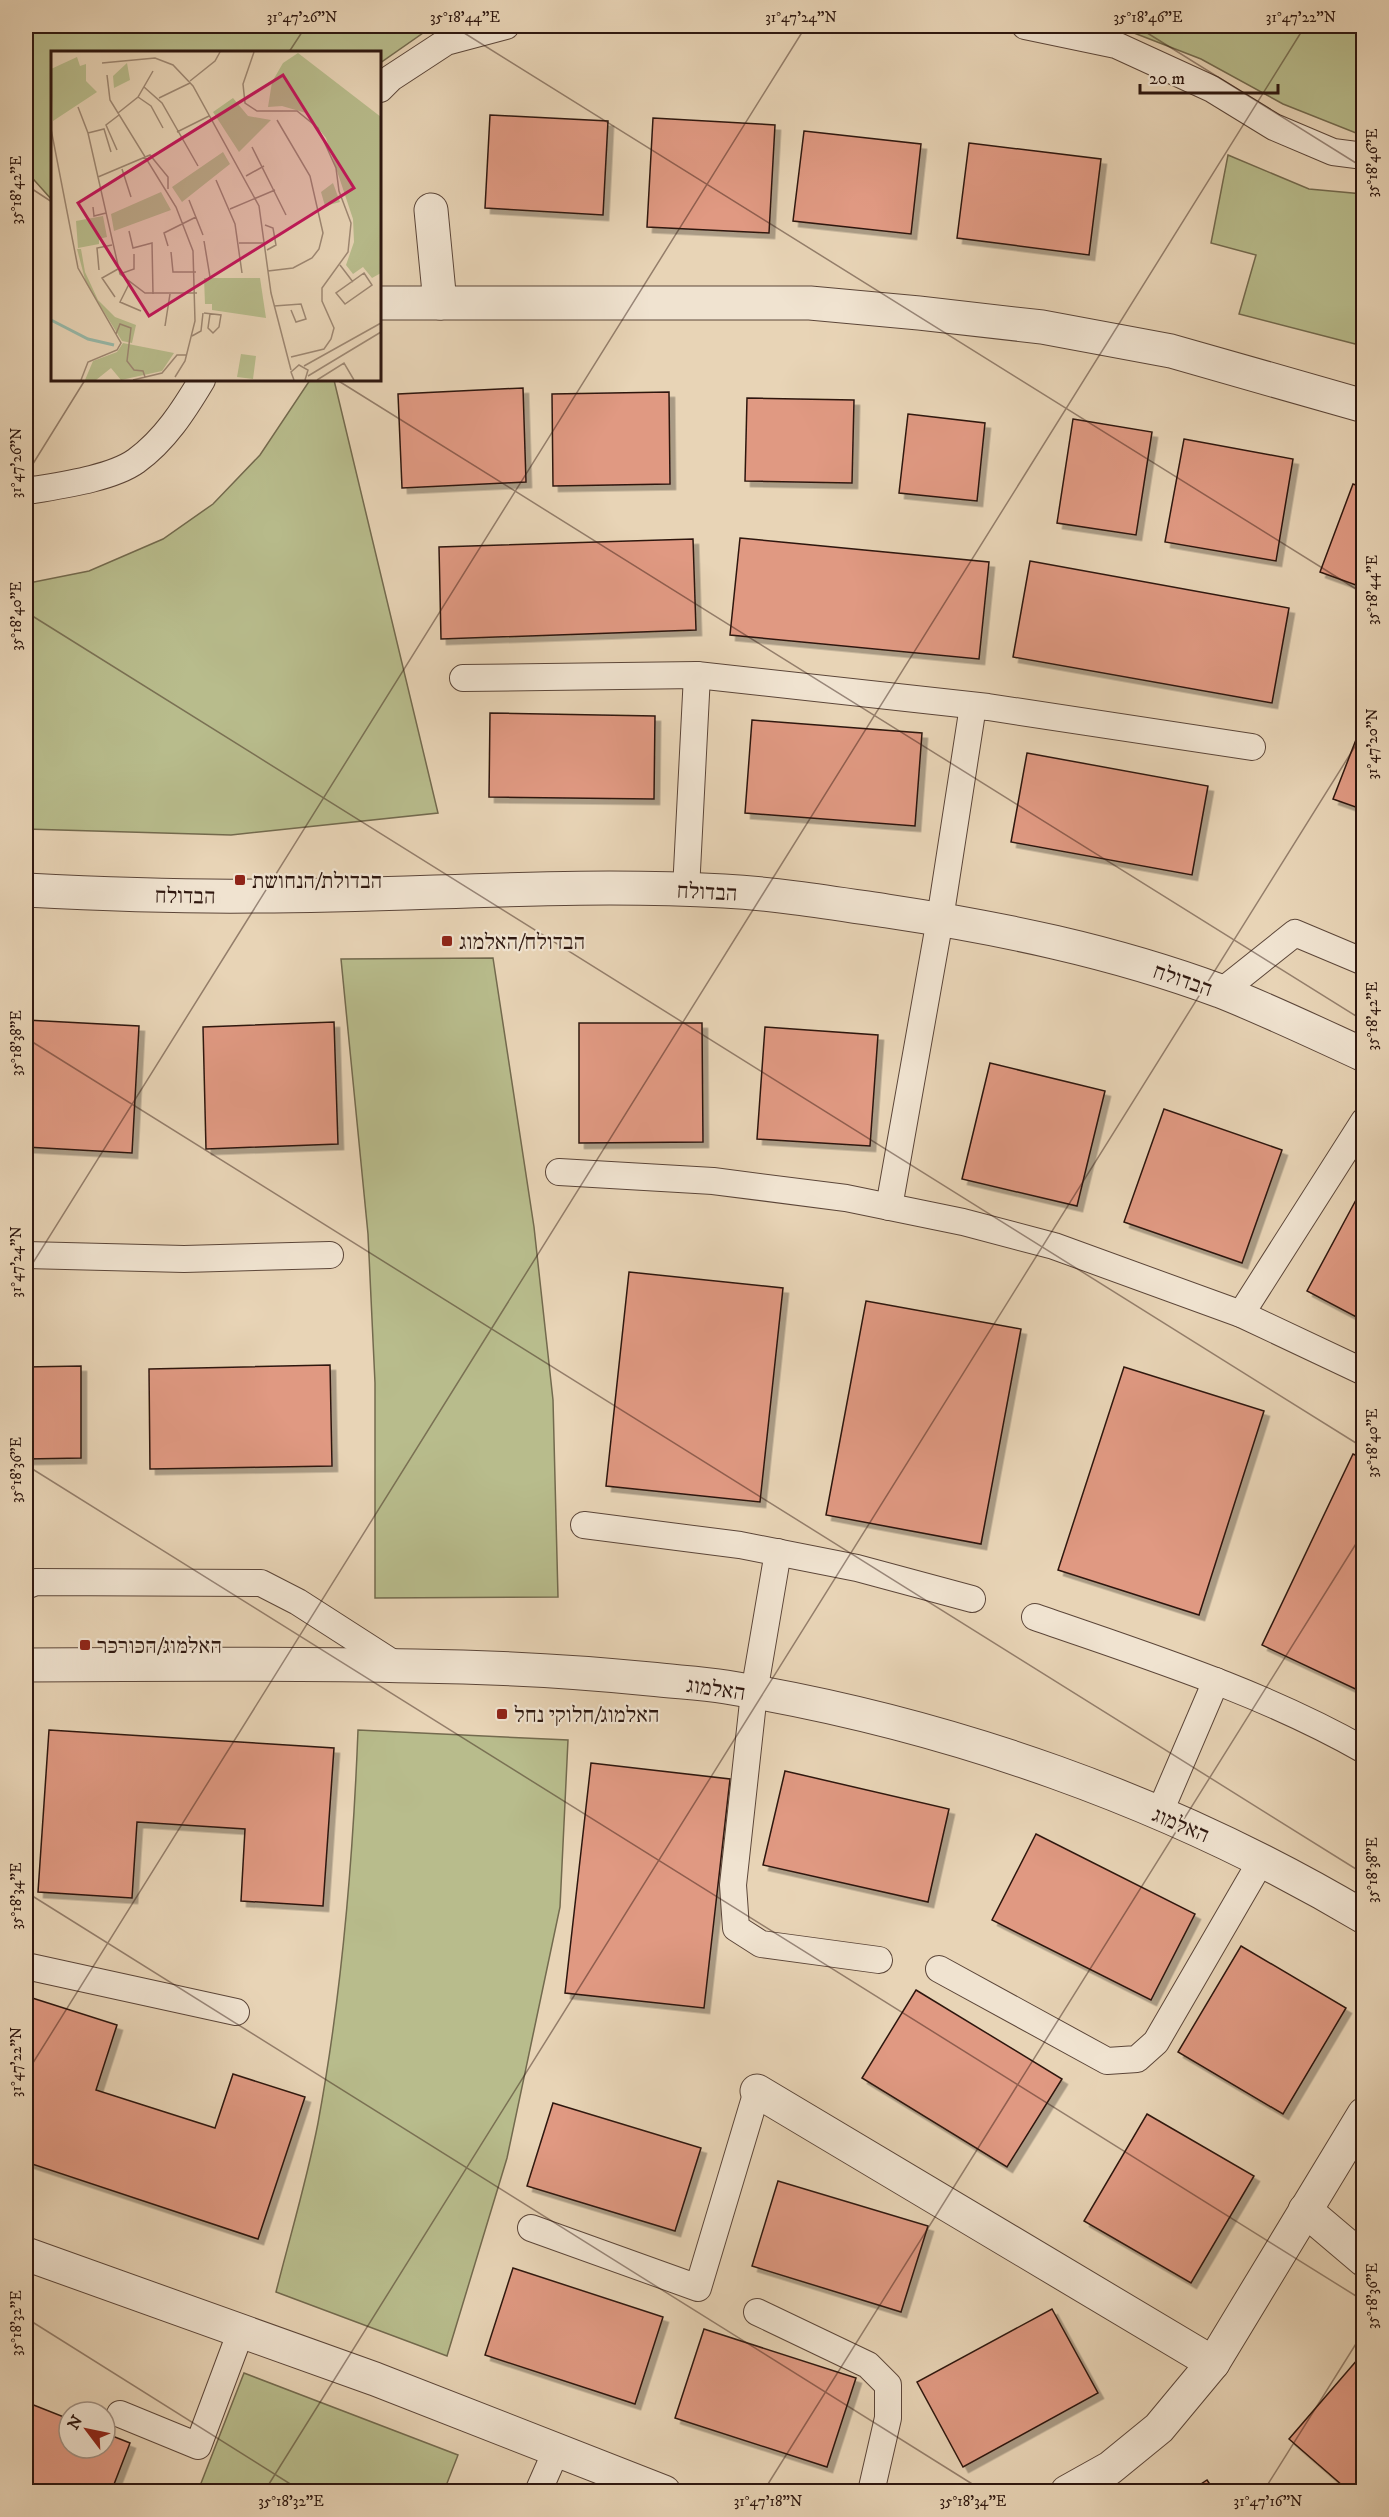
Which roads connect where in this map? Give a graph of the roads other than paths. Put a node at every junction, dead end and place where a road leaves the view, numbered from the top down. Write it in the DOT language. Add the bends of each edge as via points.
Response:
graph roads {
  1 [pos="507,26"];
  2 [pos="1025,26"];
  3 [pos="381,88"];
  4 [pos="1364,156"];
  5 [pos="431,210"];
  6 [pos="381,303"];
  7 [pos="440,303"];
  8 [pos="201,381"];
  9 [pos="1364,406"];
  10 [pos="26,489"];
  11 [pos="697,675"];
  12 [pos="463,678"];
  13 [pos="973,706"];
  14 [pos="1252,747"];
  15 [pos="26,890"];
  16 [pos="686,890"];
  17 [pos="940,919"];
  18 [pos="1364,962"];
  19 [pos="1221,992"];
  20 [pos="1364,1055"];
  21 [pos="1364,1121"];
  22 [pos="559,1172"];
  23 [pos="889,1207"];
  24 [pos="26,1255"];
  25 [pos="330,1255"];
  26 [pos="1241,1314"];
  27 [pos="1364,1372"];
  28 [pos="584,1525"];
  29 [pos="778,1552"];
  30 [pos="26,1586"];
  31 [pos="972,1599"];
  32 [pos="1035,1617"];
  33 [pos="26,1665"];
  34 [pos="396,1665"];
  35 [pos="1216,1681"];
  36 [pos="754,1693"];
  37 [pos="1364,1750"];
  38 [pos="1159,1814"];
  39 [pos="1261,1861"];
  40 [pos="1364,1917"];
  41 [pos="879,1960"];
  42 [pos="26,1966"];
  43 [pos="939,1969"];
  44 [pos="236,2012"];
  45 [pos="757,2091"];
  46 [pos="1364,2114"];
  47 [pos="1305,2210"];
  48 [pos="531,2228"];
  49 [pos="26,2254"];
  50 [pos="1364,2260"];
  51 [pos="757,2312"];
  52 [pos="241,2331"];
  53 [pos="1213,2363"];
  54 [pos="120,2414"];
  55 [pos="555,2451"];
  56 [pos="538,2492"];
  57 [pos="664,2492"];
  58 [pos="872,2492"];
  59 [pos="1067,2492"];
  1 -- 3 [label="lane" via="446,42"];
  2 -- 4 [label="lane" via="1116,45 1212,88 1274,127 1333,152"];
  5 -- 7 [label="street"];
  6 -- 7 [label="street"];
  7 -- 9 [label="street" via="810,303 930,314 1041,327 1171,351"];
  8 -- 10 [label="lane" via="172,428 135,462 90,480"];
  11 -- 12 [label="lane"];
  11 -- 13 [label="lane"];
  11 -- 16 [label="lane"];
  13 -- 14 [label="lane"];
  13 -- 17 [label="lane"];
  15 -- 16 [label="street, הבדולח" via="261,896 530,888"];
  16 -- 17 [label="street, הבדולח" via="840,904"];
  17 -- 19 [label="street, הבדולח" via="1127,960"];
  17 -- 23 [label="lane"];
  18 -- 19 [label="lane" via="1295,933"];
  19 -- 20 [label="street, הבדולח"];
  21 -- 26 [label="lane"];
  22 -- 23 [label="lane" via="713,1181"];
  23 -- 26 [label="lane" via="1054,1246"];
  24 -- 25 [label="lane" via="184,1259"];
  26 -- 27 [label="lane"];
  28 -- 29 [label="lane"];
  29 -- 31 [label="lane" via="857,1568"];
  29 -- 36 [label="lane"];
  30 -- 34 [label="lane" via="36,1582 261,1583"];
  32 -- 35 [label="lane"];
  33 -- 34 [label="street, האלמוג"];
  34 -- 36 [label="street, האלמוג" via="575,1672"];
  35 -- 37 [label="lane" via="1317,1724"];
  35 -- 38 [label="lane"];
  36 -- 38 [label="street, האלמוג" via="949,1736"];
  36 -- 41 [label="lane" via="734,1885 736,1928 761,1944"];
  38 -- 39 [label="street, האלמוג"];
  39 -- 40 [label="street, האלמוג"];
  39 -- 43 [label="lane" via="1156,2042 1137,2059 1107,2061"];
  42 -- 44 [label="lane"];
  45 -- 48 [label="lane" via="698,2288"];
  45 -- 53 [label="street"];
  46 -- 47 [label="street"];
  47 -- 50 [label="street"];
  47 -- 53 [label="street"];
  49 -- 52 [label="street"];
  51 -- 58 [label="lane" via="868,2365 888,2385 888,2418"];
  52 -- 54 [label="lane" via="198,2446"];
  52 -- 55 [label="street"];
  53 -- 59 [label="street" via="1159,2428 1110,2468"];
  55 -- 56 [label="lane"];
  55 -- 57 [label="street"];
}
